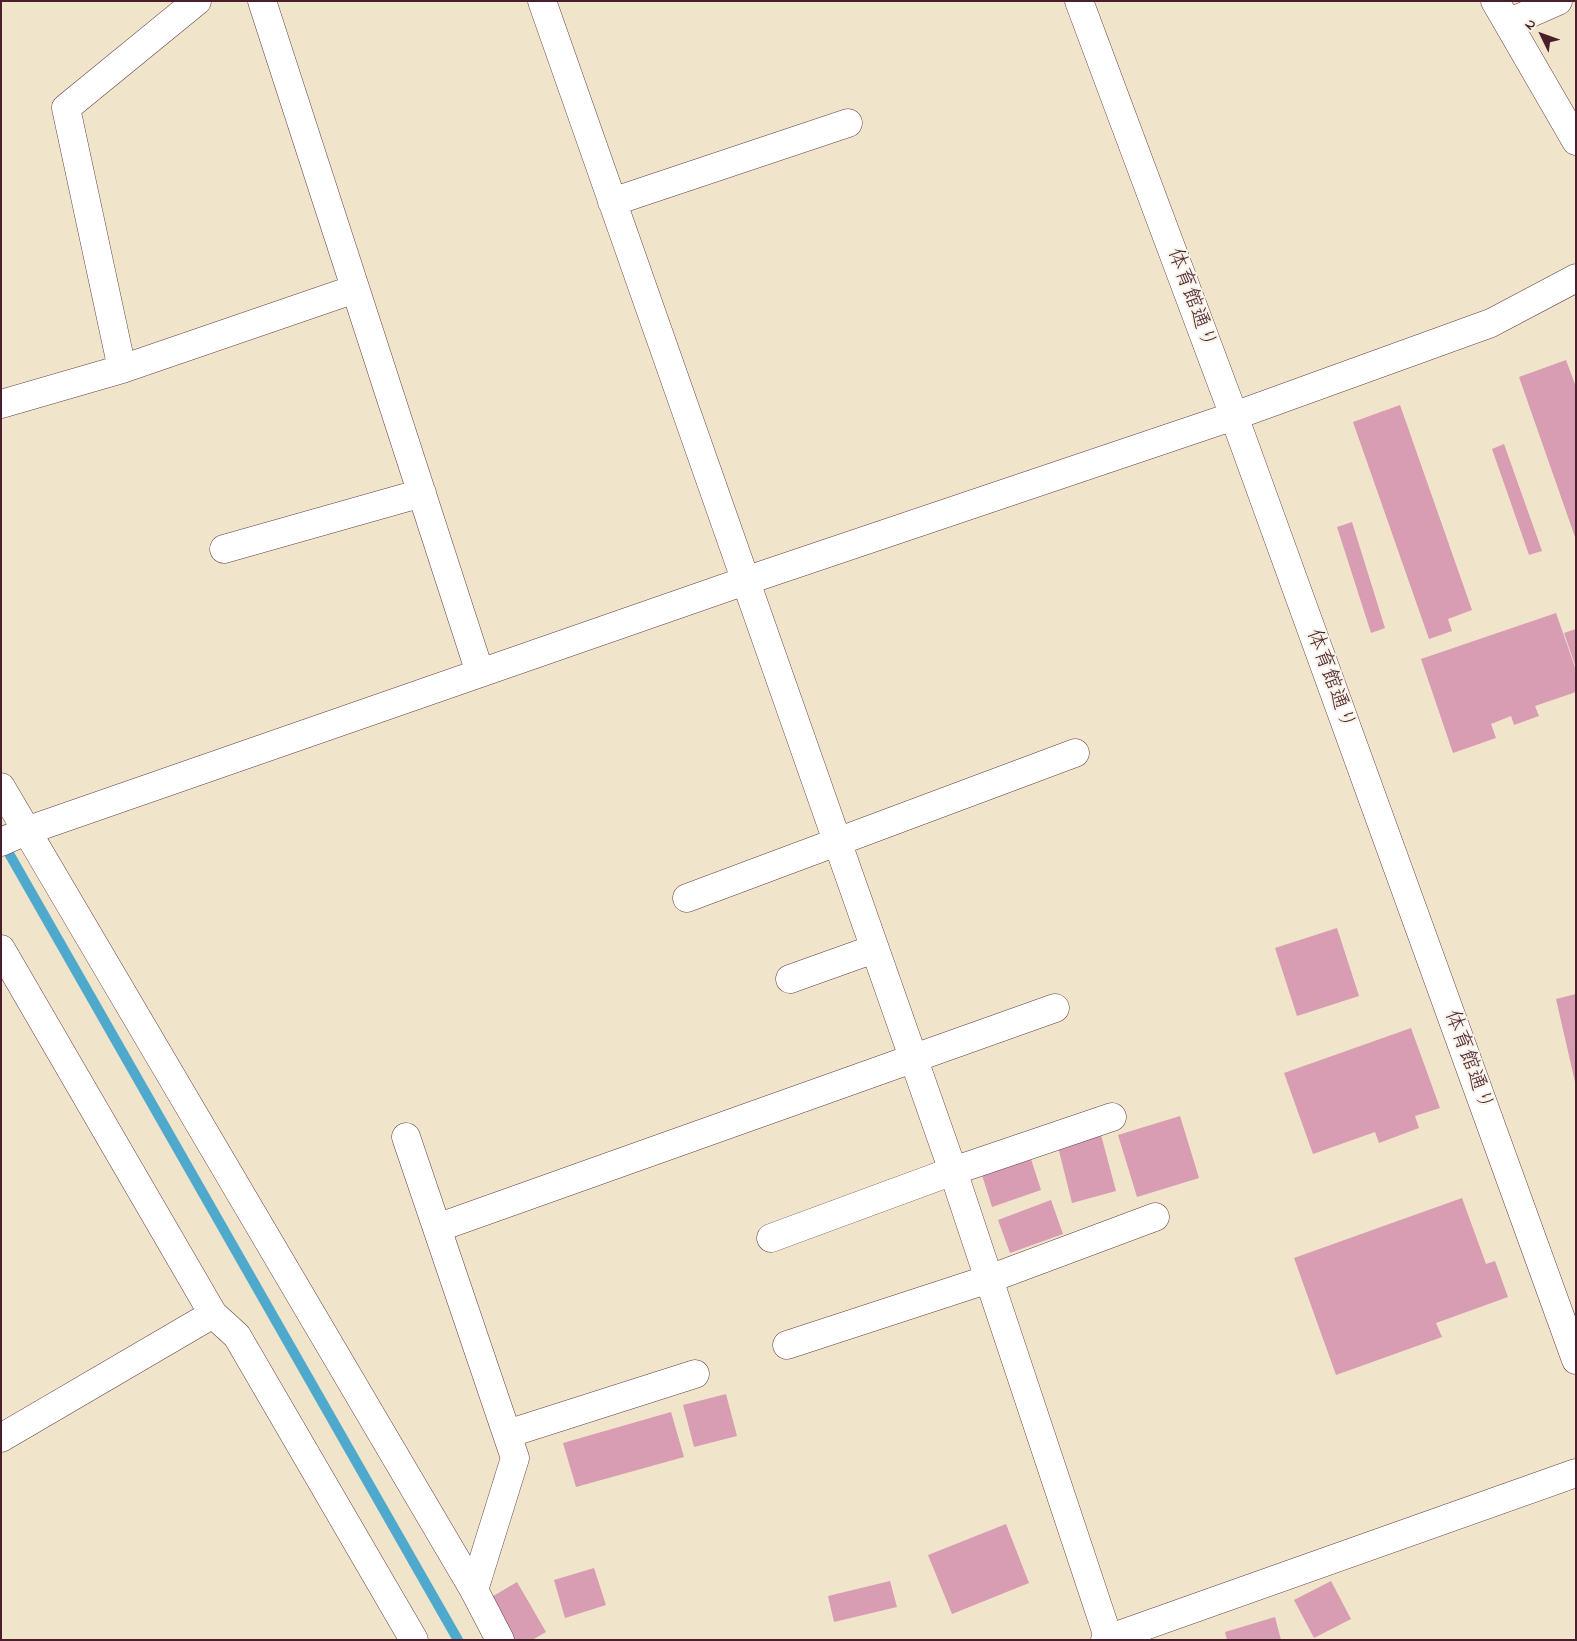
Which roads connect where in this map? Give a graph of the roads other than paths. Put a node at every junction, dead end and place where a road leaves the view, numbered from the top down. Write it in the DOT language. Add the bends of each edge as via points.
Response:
graph roads {
  1 [pos="197,1"];
  2 [pos="262,1"];
  3 [pos="542,1"];
  4 [pos="1079,1"];
  5 [pos="1558,1"];
  6 [pos="1501,12"];
  7 [pos="848,123"];
  8 [pos="1576,141"];
  9 [pos="612,202"];
  10 [pos="1576,278"];
  11 [pos="355,289"];
  12 [pos="122,368"];
  13 [pos="1,404"];
  14 [pos="1234,416"];
  15 [pos="422,493"];
  16 [pos="224,549"];
  17 [pos="744,581"];
  18 [pos="480,673"];
  19 [pos="1075,753"];
  20 [pos="1,787"];
  21 [pos="26,831"];
  22 [pos="1,842"];
  23 [pos="836,842"];
  24 [pos="687,898"];
  25 [pos="1,949"];
  26 [pos="874,949"];
  27 [pos="790,979"];
  28 [pos="1055,1008"];
  29 [pos="913,1059"];
  30 [pos="1112,1117"];
  31 [pos="406,1137"];
  32 [pos="953,1171"];
  33 [pos="1155,1217"];
  34 [pos="437,1228"];
  35 [pos="771,1238"];
  36 [pos="989,1279"];
  37 [pos="213,1314"];
  38 [pos="787,1345"];
  39 [pos="1576,1360"];
  40 [pos="696,1374"];
  41 [pos="507,1434"];
  42 [pos="1,1438"];
  43 [pos="1576,1473"];
  44 [pos="474,1590"];
  45 [pos="1107,1639"];
  46 [pos="414,1640"];
  47 [pos="500,1640"];
  1 -- 12 [label="street" via="66,108"];
  2 -- 11 [label="street"];
  3 -- 9 [label="street"];
  4 -- 14 [label="street, 体育館通り"];
  5 -- 6 [label="street"];
  6 -- 8 [label="street"];
  7 -- 9 [label="street"];
  9 -- 17 [label="street"];
  10 -- 14 [label="street" via="1491,323"];
  11 -- 12 [label="street"];
  11 -- 15 [label="street"];
  12 -- 13 [label="street"];
  14 -- 17 [label="street"];
  14 -- 39 [label="street, 体育館通り"];
  15 -- 16 [label="street"];
  15 -- 18 [label="street"];
  17 -- 18 [label="street"];
  17 -- 23 [label="street"];
  18 -- 21 [label="street"];
  19 -- 23 [label="street"];
  20 -- 21 [label="street"];
  21 -- 22 [label="street"];
  21 -- 44 [label="street"];
  23 -- 24 [label="street"];
  23 -- 26 [label="street"];
  25 -- 37 [label="street"];
  26 -- 27 [label="street"];
  26 -- 29 [label="street"];
  28 -- 29 [label="street"];
  29 -- 32 [label="street"];
  29 -- 34 [label="street"];
  30 -- 32 [label="street"];
  31 -- 34 [label="street"];
  32 -- 35 [label="street"];
  32 -- 36 [label="street"];
  33 -- 36 [label="street"];
  34 -- 41 [label="street"];
  36 -- 38 [label="street"];
  36 -- 45 [label="street"];
  37 -- 42 [label="street"];
  37 -- 46 [label="street" via="237,1336"];
  40 -- 41 [label="street"];
  41 -- 44 [label="street" via="515,1458"];
  43 -- 45 [label="street"];
  44 -- 47 [label="street"];
}
